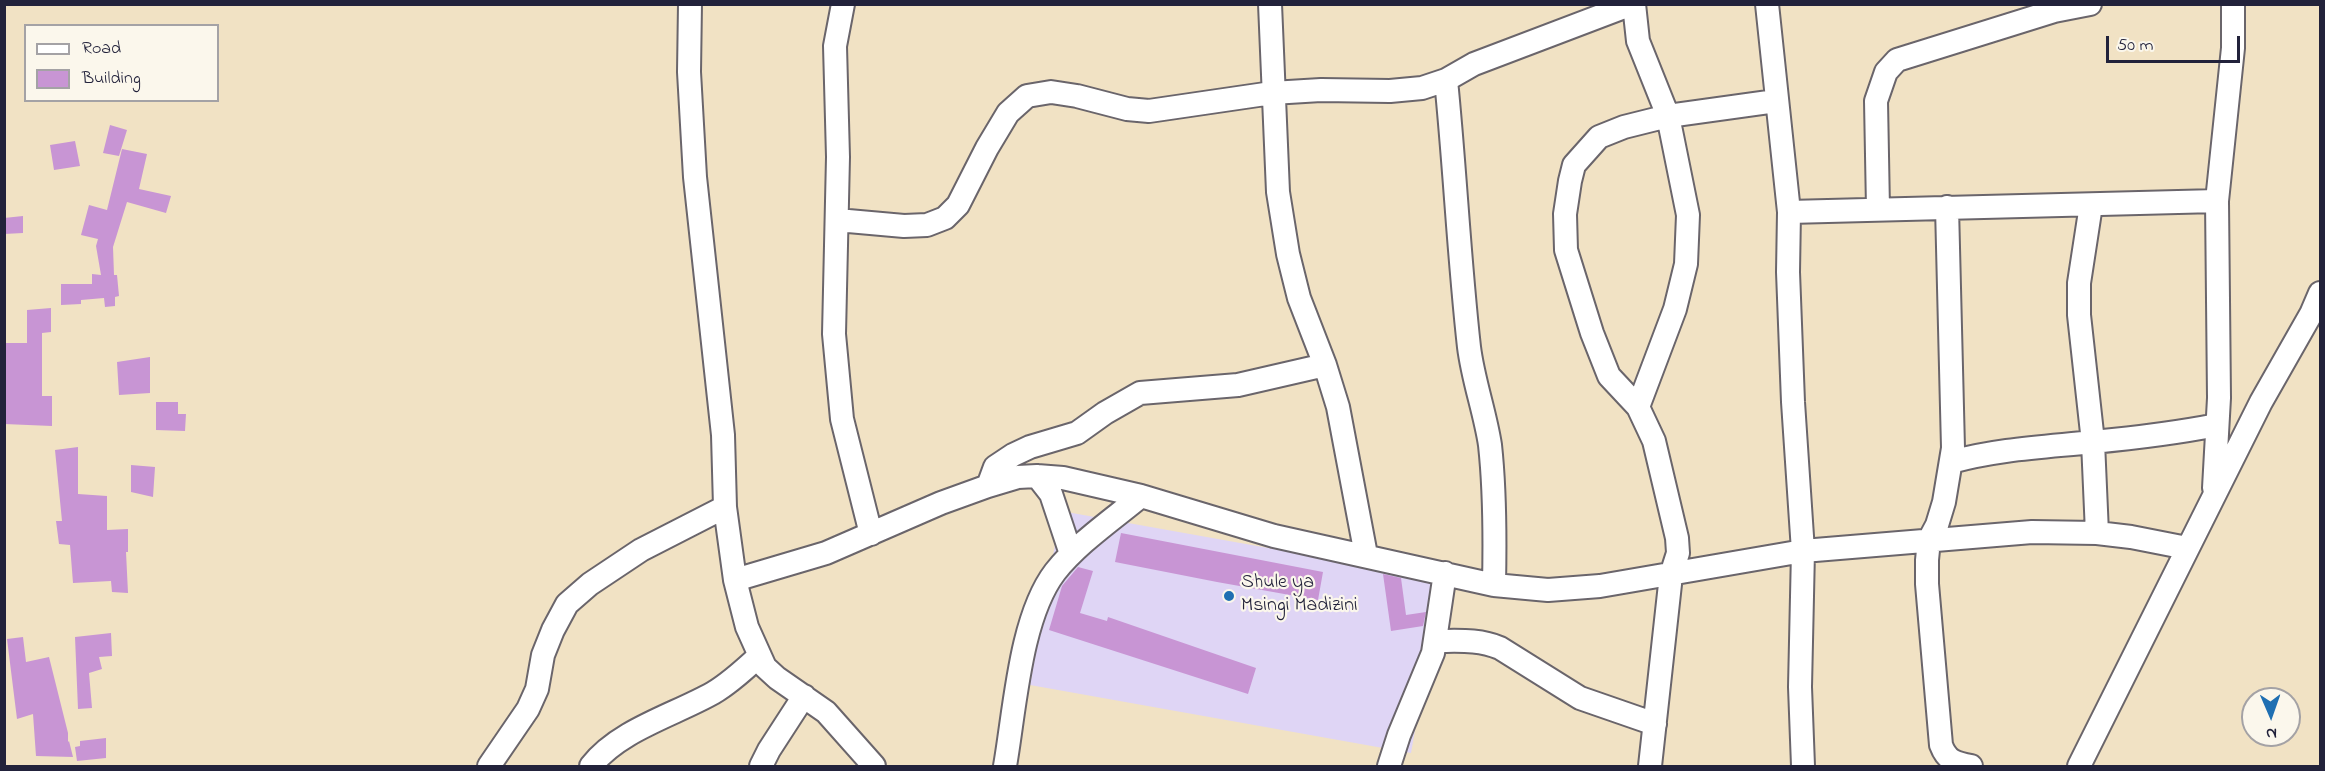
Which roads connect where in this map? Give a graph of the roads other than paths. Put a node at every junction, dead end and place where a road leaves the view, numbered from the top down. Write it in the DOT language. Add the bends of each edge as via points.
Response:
graph roads {
  1 [pos="690,4"];
  2 [pos="843,4"];
  3 [pos="1270,4"];
  4 [pos="1633,4"];
  5 [pos="1767,4"];
  6 [pos="2090,4"];
  7 [pos="2233,4"];
  8 [pos="1446,80"];
  9 [pos="1272,93"];
  10 [pos="1776,101"];
  11 [pos="1668,116"];
  12 [pos="2217,201"];
  13 [pos="2091,205"];
  14 [pos="1947,207"];
  15 [pos="1878,209"];
  16 [pos="1789,212"];
  17 [pos="837,220"];
  18 [pos="2320,293"];
  19 [pos="2316,314"];
  20 [pos="1325,365"];
  21 [pos="1638,407"];
  22 [pos="2217,425"];
  23 [pos="2093,442"];
  24 [pos="1951,462"];
  25 [pos="1037,476"];
  26 [pos="988,486"];
  27 [pos="1141,496"];
  28 [pos="2214,496"];
  29 [pos="725,507"];
  30 [pos="2097,533"];
  31 [pos="871,534"];
  32 [pos="1929,540"];
  33 [pos="2187,548"];
  34 [pos="1803,551"];
  35 [pos="1071,554"];
  36 [pos="1366,555"];
  37 [pos="1445,573"];
  38 [pos="1671,575"];
  39 [pos="735,579"];
  40 [pos="1494,585"];
  41 [pos="1436,641"];
  42 [pos="759,656"];
  43 [pos="804,696"];
  44 [pos="1655,723"];
  45 [pos="1942,762"];
  46 [pos="489,766"];
  47 [pos="591,766"];
  48 [pos="760,766"];
  49 [pos="874,766"];
  50 [pos="1005,766"];
  51 [pos="1389,766"];
  52 [pos="1650,766"];
  53 [pos="1803,766"];
  54 [pos="1971,766"];
  55 [pos="2079,766"];
  1 -- 29 [label="street" via="695,177 723,435"];
  2 -- 17 [label="street" via="835,46"];
  3 -- 9 [label="street"];
  4 -- 8 [label="street" via="1474,64"];
  4 -- 11 [label="street" via="1638,41"];
  5 -- 10 [label="street"];
  6 -- 15 [label="street" via="2054,11 1897,60 1886,72 1876,101"];
  7 -- 12 [label="street" via="2234,48"];
  8 -- 9 [label="street" via="1422,88 1390,91"];
  8 -- 40 [label="street" via="1470,356 1490,443"];
  9 -- 17 [label="street" via="1149,111 1051,92 1027,96 1008,113 958,205 945,218 927,225 904,226"];
  9 -- 20 [label="street" via="1278,192 1288,254 1299,298"];
  10 -- 11 [label="street"];
  10 -- 16 [label="street"];
  11 -- 21 [label="street" via="1688,215 1686,264 1675,309"];
  11 -- 21 [label="street" via="1599,137 1574,165 1565,214 1566,250 1592,333 1609,376"];
  12 -- 13 [label="street"];
  12 -- 22 [label="street"];
  13 -- 14 [label="street"];
  13 -- 23 [label="street" via="2079,283 2079,315"];
  14 -- 15 [label="street"];
  14 -- 24 [label="street"];
  15 -- 16 [label="street"];
  16 -- 34 [label="street" via="1793,392"];
  17 -- 31 [label="street" via="837,374 842,419"];
  18 -- 19 [label="street"];
  19 -- 28 [label="street" via="2261,402"];
  20 -- 26 [label="street" via="1238,385 1140,393 1077,433 1013,455 995,467"];
  20 -- 36 [label="street" via="1338,407"];
  21 -- 38 [label="street" via="1654,441 1677,538 1678,553"];
  22 -- 23 [label="street"];
  22 -- 28 [label="street"];
  23 -- 24 [label="street" via="1982,453"];
  23 -- 30 [label="street"];
  24 -- 32 [label="street" via="1944,502"];
  25 -- 26 [label="street"];
  25 -- 27 [label="street" via="1064,478"];
  25 -- 35 [label="street" via="1051,494"];
  26 -- 31 [label="street"];
  27 -- 35 [label="street"];
  27 -- 36 [label="street" via="1274,536"];
  28 -- 33 [label="street"];
  29 -- 39 [label="street"];
  29 -- 46 [label="street" via="641,550 567,604 543,655 528,710"];
  30 -- 32 [label="street" via="2032,532"];
  30 -- 33 [label="street"];
  31 -- 39 [label="street" via="826,553"];
  32 -- 34 [label="street"];
  32 -- 45 [label="street" via="1927,584"];
  33 -- 55 [label="street"];
  34 -- 38 [label="street"];
  34 -- 53 [label="street"];
  35 -- 50 [label="street" via="1039,600 1024,647"];
  36 -- 37 [label="street"];
  37 -- 40 [label="street"];
  37 -- 41 [label="street"];
  38 -- 40 [label="street" via="1548,590"];
  38 -- 44 [label="street"];
  39 -- 42 [label="street"];
  41 -- 44 [label="street" via="1489,643 1580,698"];
  41 -- 51 [label="street"];
  42 -- 43 [label="street" via="777,678"];
  42 -- 47 [label="street" via="713,693 648,724"];
  43 -- 48 [label="street"];
  43 -- 49 [label="street" via="826,712"];
  44 -- 52 [label="street"];
  45 -- 54 [label="street"];
}
